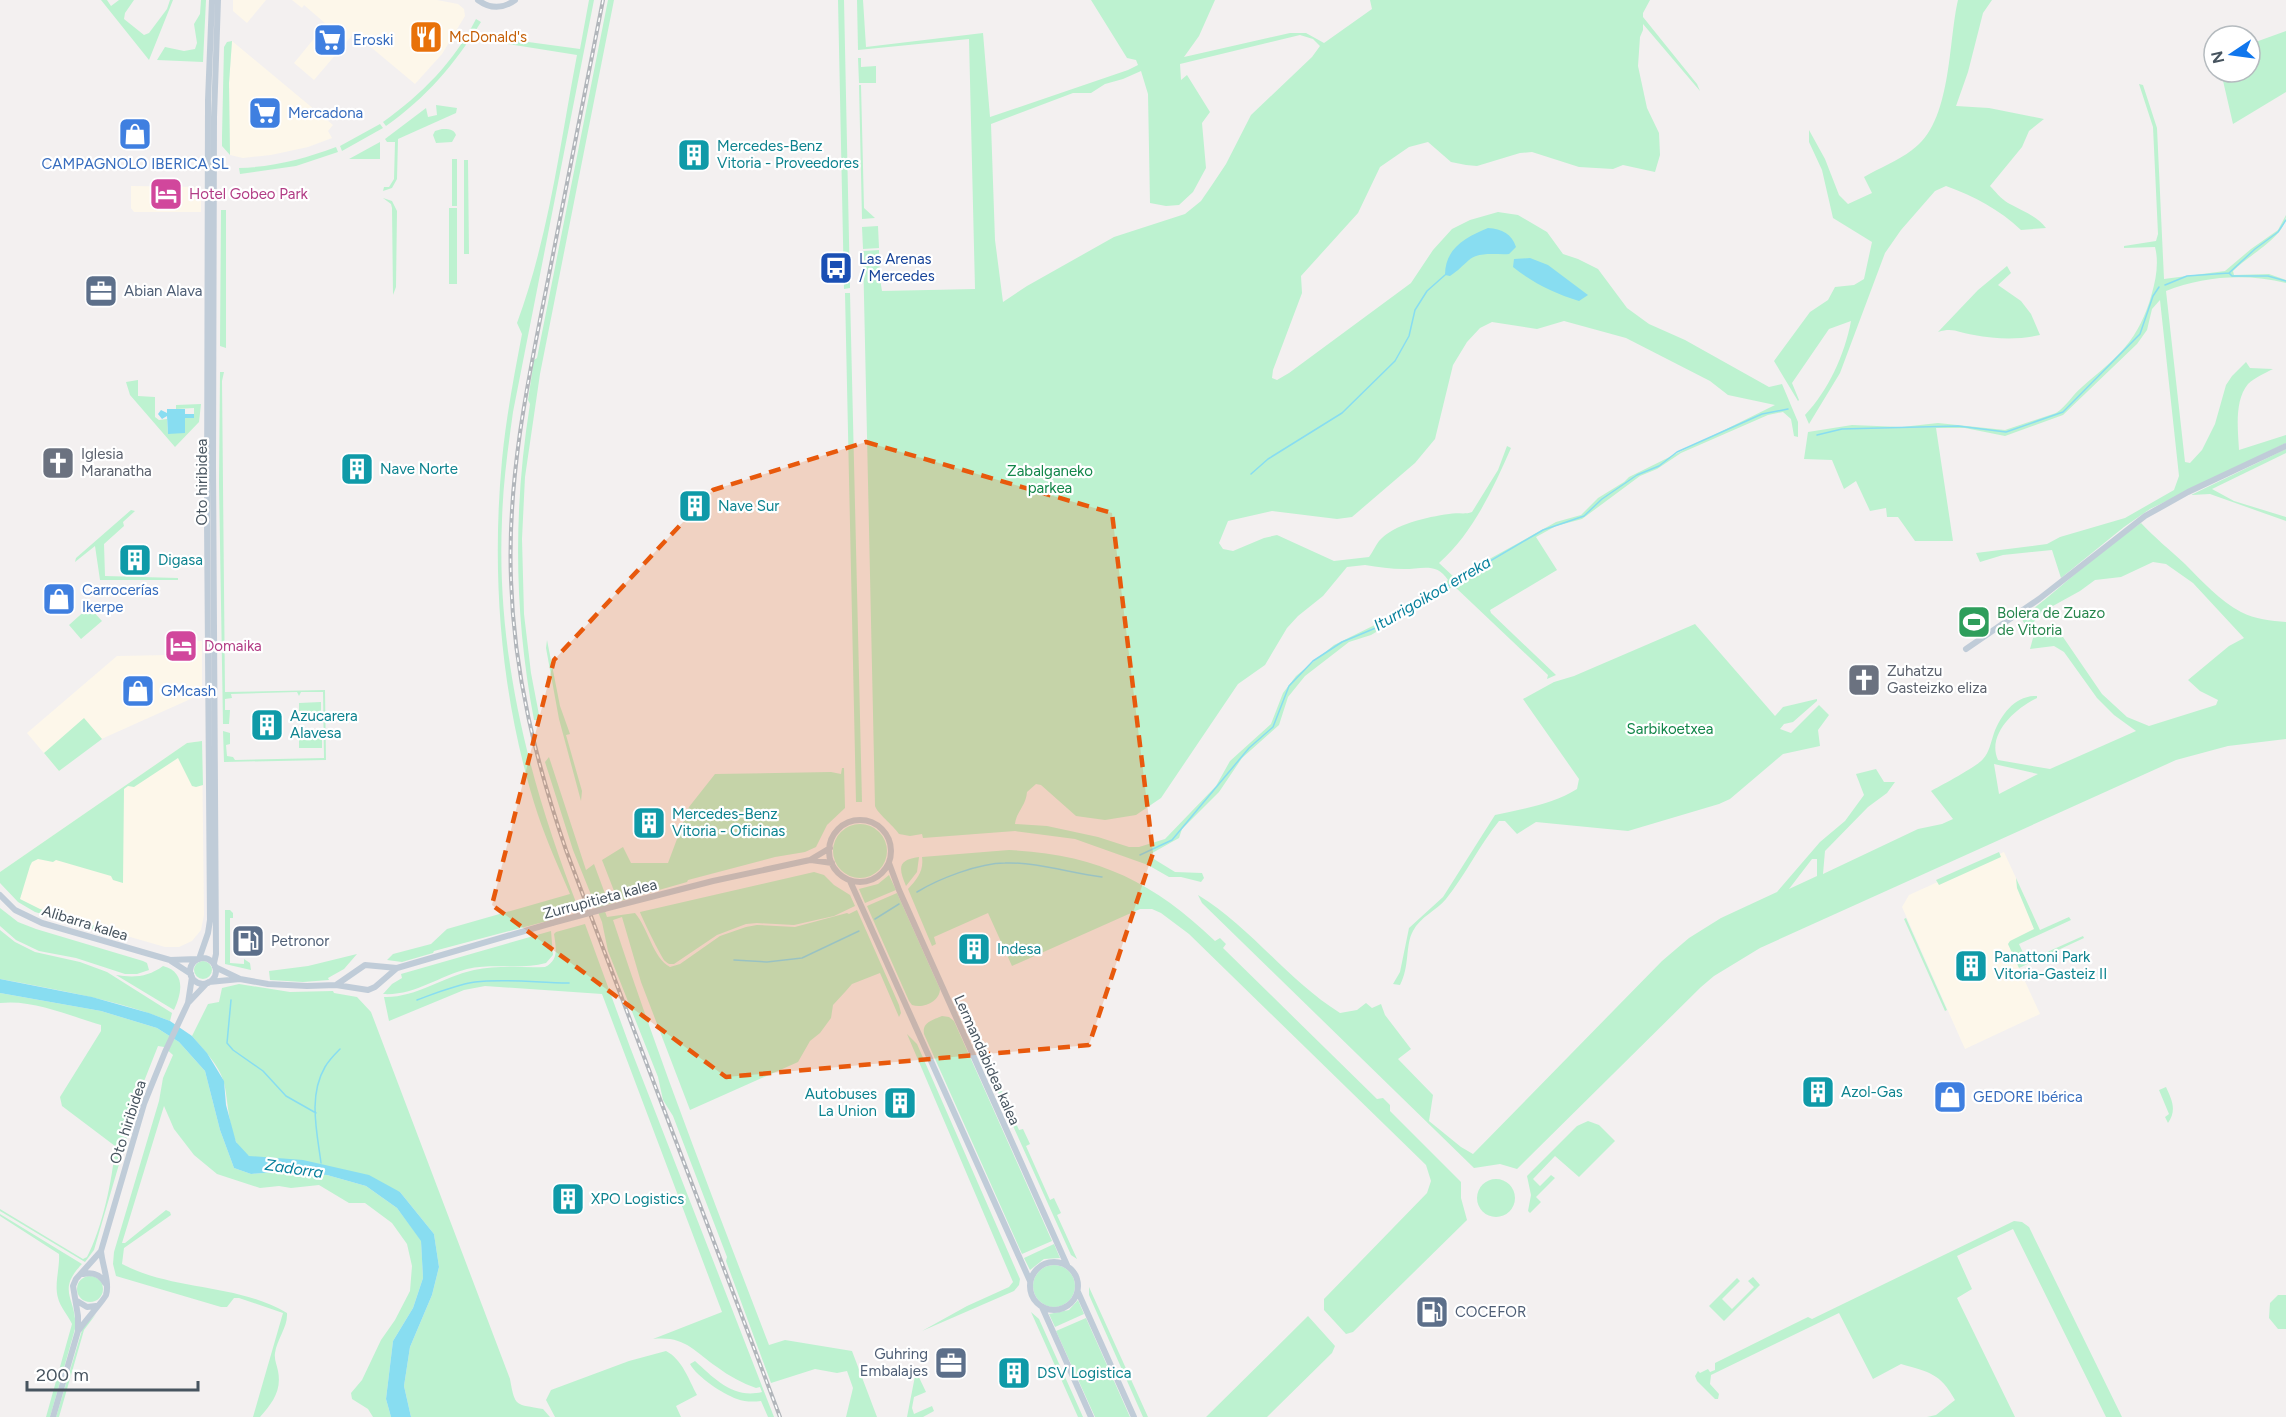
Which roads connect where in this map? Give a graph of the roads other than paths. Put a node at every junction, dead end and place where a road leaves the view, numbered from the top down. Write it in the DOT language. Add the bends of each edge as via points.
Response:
graph roads {
  1 [pos="212,0"];
  2 [pos="218,0"];
  3 [pos="478,0"];
  4 [pos="515,0"];
  5 [pos="2286,447"];
  6 [pos="1966,648"];
  7 [pos="830,848"];
  8 [pos="810,860"];
  9 [pos="832,863"];
  10 [pos="889,863"];
  11 [pos="850,881"];
  12 [pos="0,896"];
  13 [pos="198,959"];
  14 [pos="170,960"];
  15 [pos="214,965"];
  16 [pos="374,967"];
  17 [pos="397,968"];
  18 [pos="356,973"];
  19 [pos="192,975"];
  20 [pos="240,979"];
  21 [pos="207,982"];
  22 [pos="379,982"];
  23 [pos="336,985"];
  24 [pos="360,987"];
  25 [pos="188,1003"];
  26 [pos="101,1251"];
  27 [pos="1067,1265"];
  28 [pos="83,1274"];
  29 [pos="1030,1281"];
  30 [pos="105,1284"];
  31 [pos="1078,1292"];
  32 [pos="76,1300"];
  33 [pos="96,1306"];
  34 [pos="1042,1307"];
  35 [pos="78,1330"];
  36 [pos="53,1417"];
  37 [pos="1091,1417"];
  38 [pos="1134,1417"];
  1 -- 13 [label="street, Oto hiribidea" via="208,112 210,920"];
  2 -- 15 [label="street, Oto hiribidea" via="214,135"];
  3 -- 4 [label="street" via="495,7"];
  5 -- 6 [label="street" via="2145,516 2038,599"];
  7 -- 8 [label="street, Zurrupitieta kalea"];
  7 -- 9 [label="street"];
  7 -- 10 [label="street" via="834,835 844,825 869,822 882,829 890,842"];
  8 -- 9 [label="street, Zurrupitieta kalea"];
  8 -- 17 [label="street, Zurrupitieta kalea, bridge" via="604,909"];
  9 -- 11 [label="street"];
  10 -- 11 [label="street" via="873,879"];
  10 -- 27 [label="street, Lermandabidea kalea"];
  11 -- 29 [label="street"];
  12 -- 14 [label="street, Alibarra kalea" via="31,919"];
  13 -- 14 [label="street, Alibarra kalea"];
  13 -- 15 [label="street" via="207,958"];
  13 -- 19 [label="street" via="192,965"];
  14 -- 19 [label="street, Alibarra kalea"];
  15 -- 20 [label="street"];
  15 -- 21 [label="street" via="215,976"];
  16 -- 17 [label="street, Zurrupitieta kalea"];
  16 -- 18 [label="street" via="362,966"];
  16 -- 22 [label="street"];
  17 -- 22 [label="street, Zurrupitieta kalea"];
  18 -- 23 [label="street"];
  18 -- 24 [label="street"];
  19 -- 21 [label="street" via="198,982"];
  19 -- 25 [label="street, Oto hiribidea"];
  20 -- 21 [label="street"];
  20 -- 23 [label="street" via="285,985"];
  21 -- 25 [label="street, Oto hiribidea"];
  22 -- 24 [label="street" via="372,989"];
  23 -- 24 [label="street"];
  25 -- 26 [label="street, Oto hiribidea" via="144,1104"];
  26 -- 28 [label="street, Oto hiribidea"];
  26 -- 30 [label="street, Oto hiribidea"];
  27 -- 29 [label="street" via="1056,1261 1044,1263"];
  27 -- 31 [label="street" via="1076,1276"];
  28 -- 30 [label="street" via="98,1275"];
  28 -- 32 [label="street, Oto hiribidea" via="73,1286"];
  29 -- 34 [label="street" via="1034,1300"];
  30 -- 33 [label="street, Oto hiribidea" via="105,1298"];
  31 -- 34 [label="street" via="1064,1308"];
  31 -- 38 [label="street"];
  32 -- 33 [label="street" via="83,1306"];
  32 -- 35 [label="street, Oto hiribidea"];
  33 -- 35 [label="street, Oto hiribidea"];
  34 -- 37 [label="street"];
  35 -- 36 [label="street, Oto hiribidea"];
}
